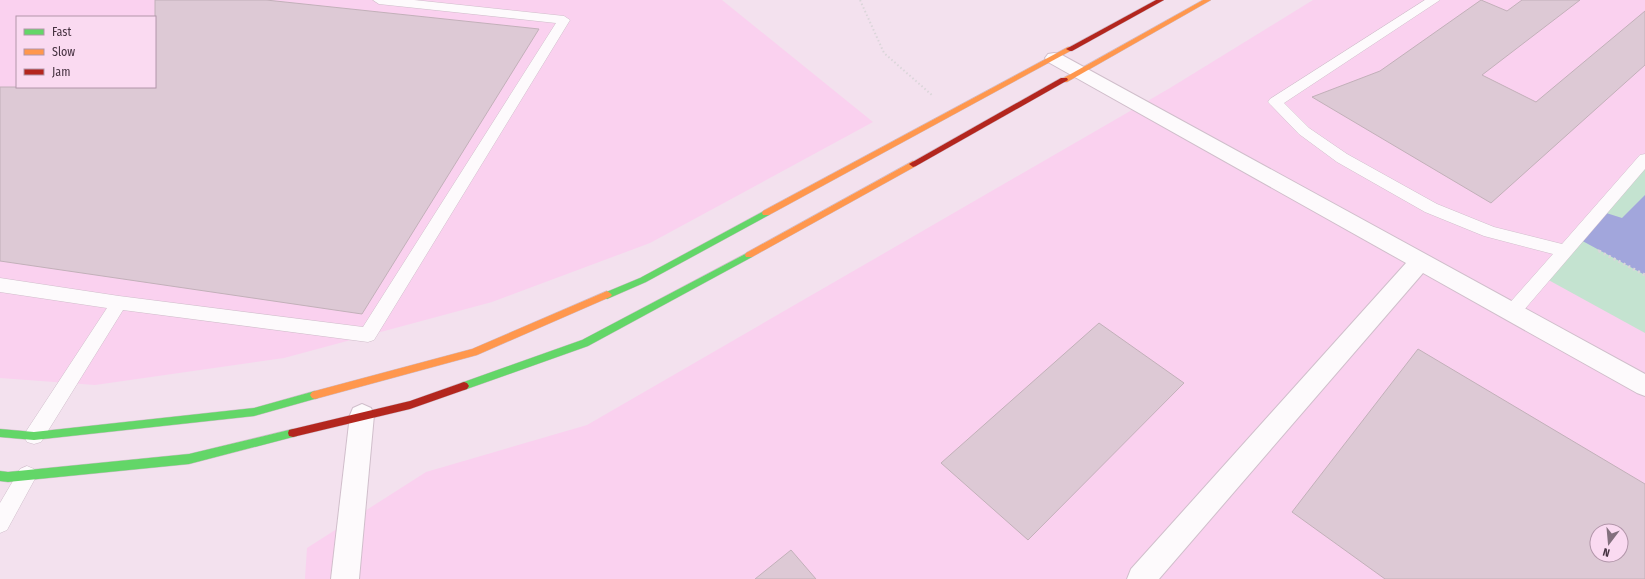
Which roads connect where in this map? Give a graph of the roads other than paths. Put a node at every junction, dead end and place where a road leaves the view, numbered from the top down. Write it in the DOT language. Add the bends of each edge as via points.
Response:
graph roads {
  1 [pos="379,0"];
  2 [pos="1161,0"];
  3 [pos="1208,0"];
  4 [pos="1434,0"];
  5 [pos="1054,58"];
  6 [pos="1079,72"];
  7 [pos="1645,159"];
  8 [pos="1565,252"];
  9 [pos="1420,262"];
  10 [pos="0,285"];
  11 [pos="119,303"];
  12 [pos="1512,312"];
  13 [pos="1645,386"];
  14 [pos="362,415"];
  15 [pos="0,433"];
  16 [pos="34,436"];
  17 [pos="27,475"];
  18 [pos="0,476"];
  19 [pos="0,523"];
  20 [pos="345,579"];
  21 [pos="1141,579"];
  1 -- 11 [label="lane" via="564,20 368,336"];
  2 -- 5 [label="main road"];
  3 -- 6 [label="main road"];
  4 -- 8 [label="lane" via="1275,102 1304,131 1342,158 1431,208 1490,232"];
  5 -- 6 [label="street"];
  5 -- 16 [label="main road" via="643,280 474,352 254,412"];
  6 -- 9 [label="street"];
  6 -- 14 [label="main road" via="735,263 585,343 410,405"];
  7 -- 8 [label="lane"];
  8 -- 12 [label="lane"];
  9 -- 12 [label="street"];
  9 -- 21 [label="street"];
  10 -- 11 [label="lane"];
  11 -- 16 [label="lane"];
  12 -- 13 [label="street"];
  14 -- 17 [label="main road" via="189,459"];
  14 -- 20 [label="street"];
  15 -- 16 [label="main road"];
  17 -- 18 [label="main road"];
  17 -- 19 [label="lane"];
}
